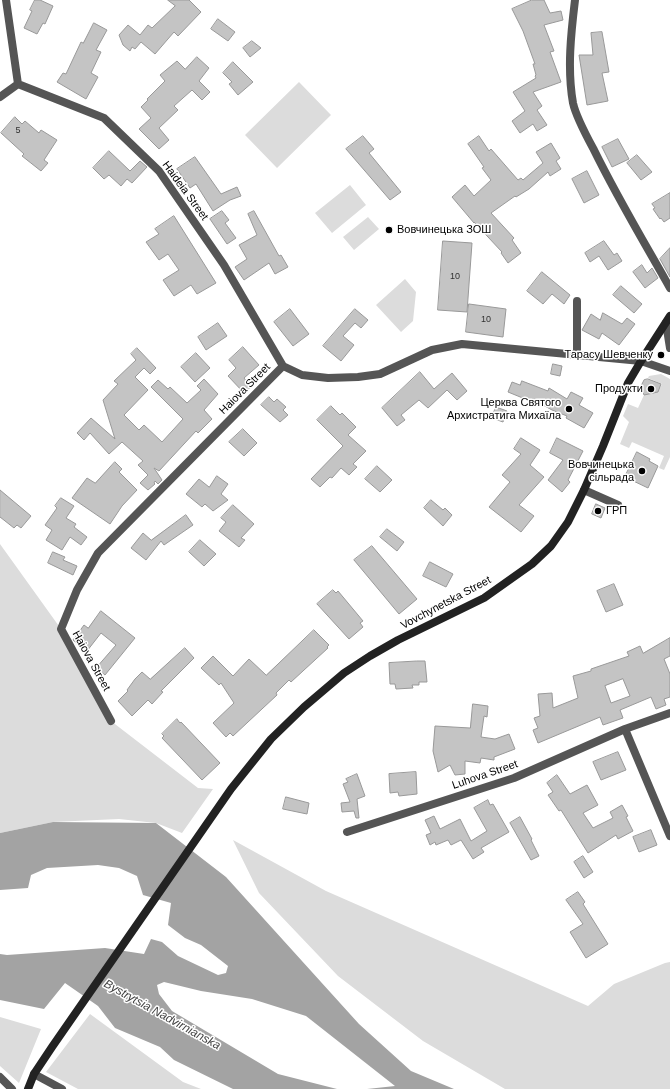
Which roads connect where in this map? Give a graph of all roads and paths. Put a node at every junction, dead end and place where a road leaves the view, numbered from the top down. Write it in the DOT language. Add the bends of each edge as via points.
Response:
graph roads {
  1 [pos="6,0"];
  2 [pos="575,0"];
  3 [pos="18,84"];
  4 [pos="0,97"];
  5 [pos="670,288"];
  6 [pos="577,301"];
  7 [pos="668,319"];
  8 [pos="670,348"];
  9 [pos="577,355"];
  10 [pos="641,361"];
  11 [pos="283,366"];
  12 [pos="670,371"];
  13 [pos="584,490"];
  14 [pos="618,505"];
  15 [pos="670,713"];
  16 [pos="112,721"];
  17 [pos="625,729"];
  18 [pos="347,832"];
  19 [pos="670,836"];
  20 [pos="34,1074"];
  21 [pos="0,1077"];
  22 [pos="12,1089"];
  23 [pos="28,1089"];
  24 [pos="62,1089"];
  1 -- 3 [label="street"];
  2 -- 5 [label="street" via="570,78 574,105 604,172"];
  3 -- 4 [label="street"];
  3 -- 11 [label="street, Haideia Street" via="104,118 159,171 224,265"];
  6 -- 9 [label="street"];
  7 -- 8 [label="street"];
  7 -- 10 [label="street, Vovchynetska Street"];
  9 -- 10 [label="street, Haiova Street"];
  9 -- 11 [label="street, Haiova Street" via="462,344 432,350 380,374 358,377 328,378 302,375"];
  10 -- 12 [label="street, Haiova Street"];
  10 -- 13 [label="street, Vovchynetska Street" via="628,383"];
  11 -- 16 [label="street, Haiova Street" via="98,554 77,590 61,629"];
  13 -- 14 [label="street"];
  13 -- 20 [label="street, Vovchynetska Street" via="568,522 551,546 532,564 484,598 398,640 344,673 271,739 231,789"];
  15 -- 17 [label="street, Luhova Street"];
  17 -- 18 [label="street, Luhova Street" via="514,778"];
  17 -- 19 [label="street"];
  20 -- 23 [label="street, Vovchynetska Street"];
  20 -- 24 [label="street"];
  21 -- 22 [label="street"];
}
